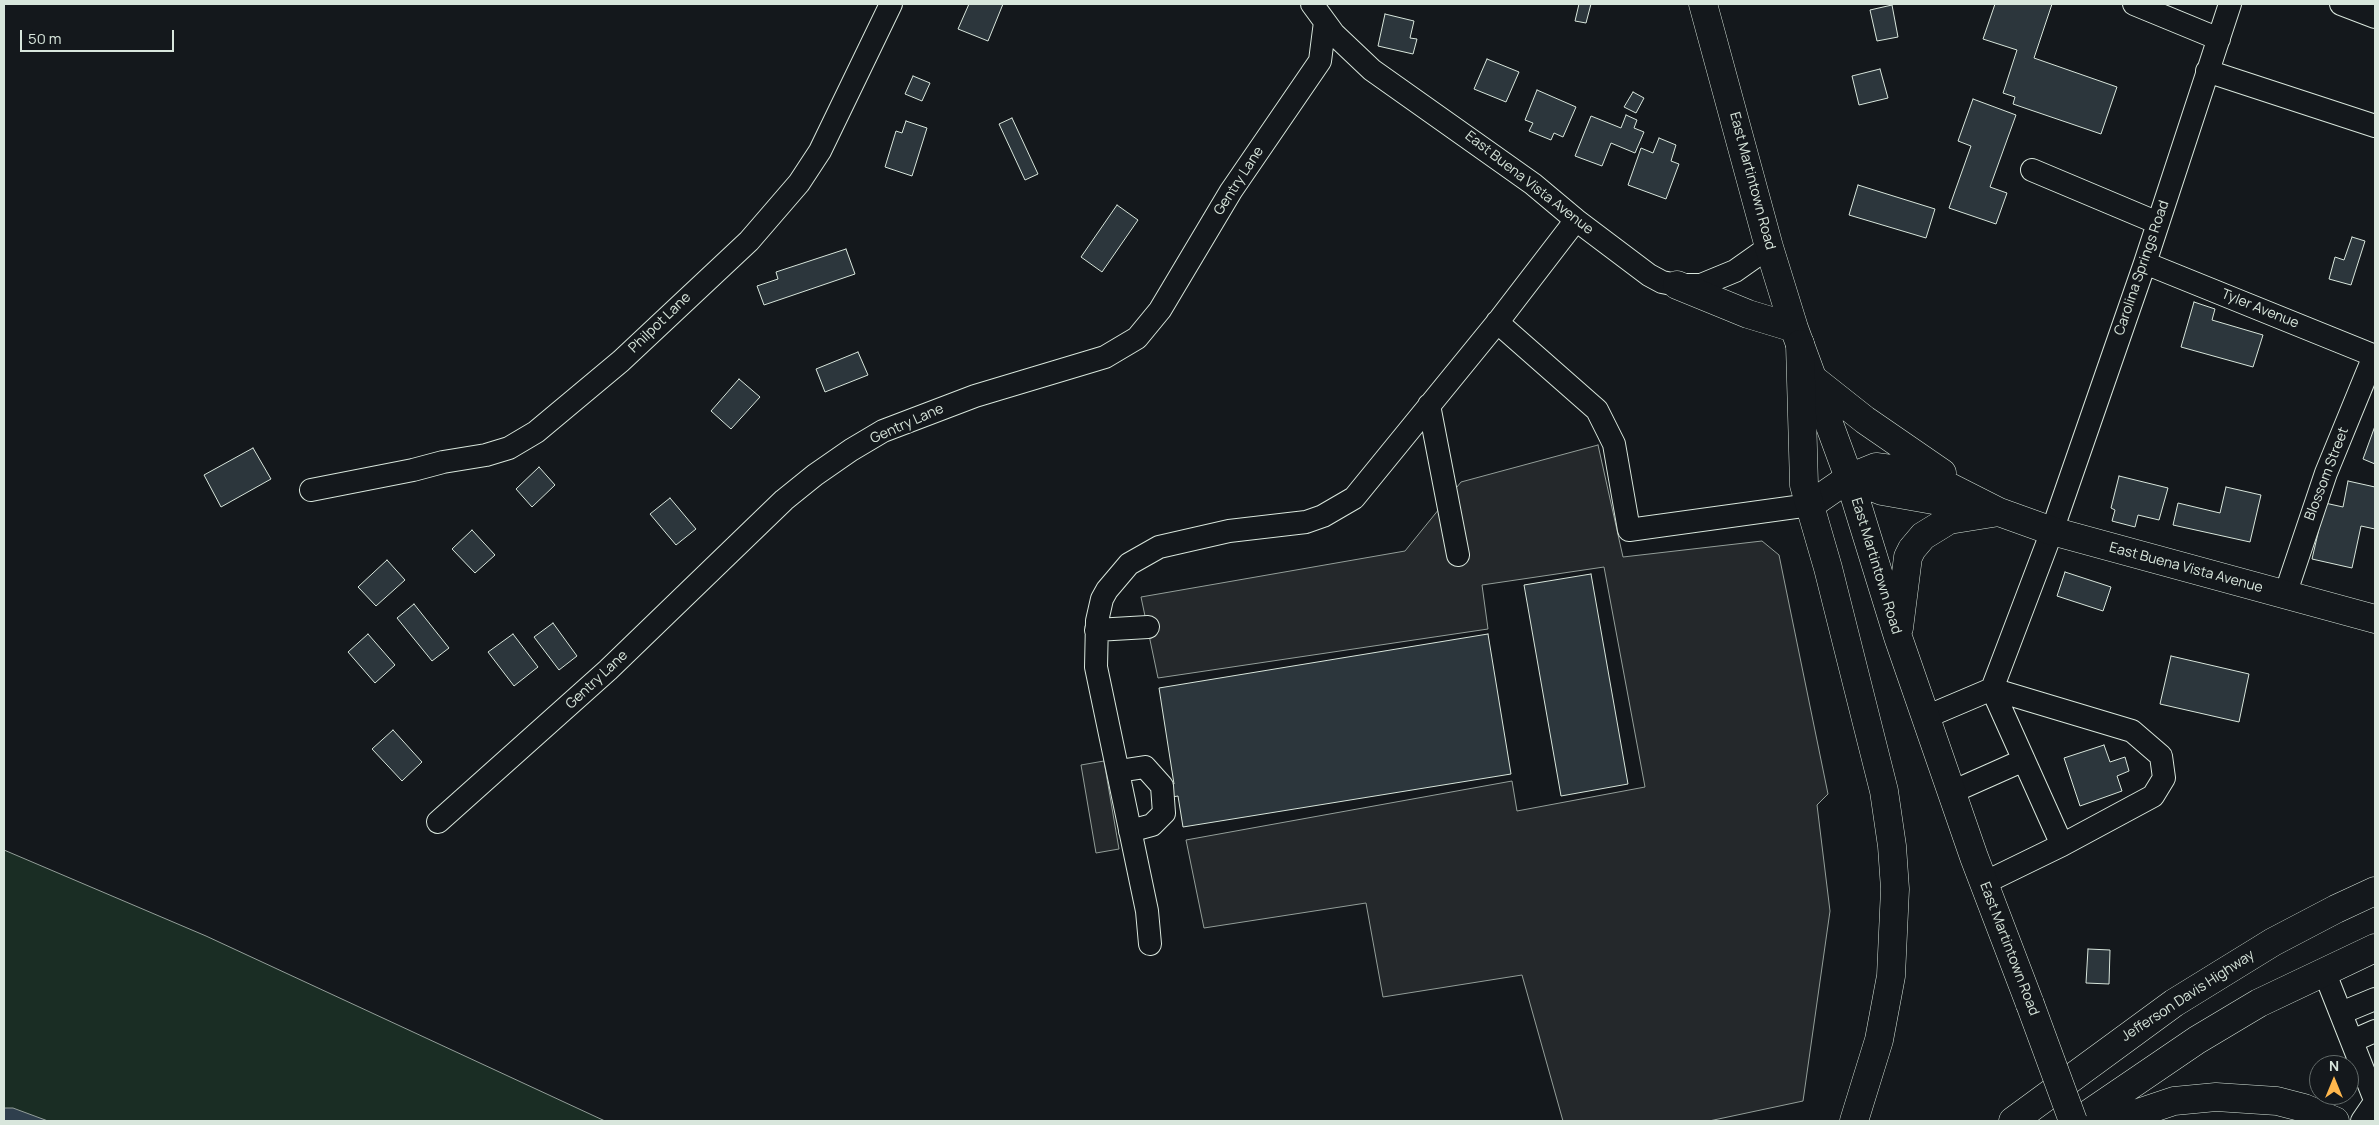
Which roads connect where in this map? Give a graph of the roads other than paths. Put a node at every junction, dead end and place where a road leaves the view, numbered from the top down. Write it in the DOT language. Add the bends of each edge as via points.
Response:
graph roads {
  1 [pos="891,4"];
  2 [pos="1312,4"];
  3 [pos="1703,4"];
  4 [pos="2134,4"];
  5 [pos="2230,4"];
  6 [pos="2341,4"];
  7 [pos="2375,17"];
  8 [pos="1325,22"];
  9 [pos="2219,39"];
  10 [pos="2207,72"];
  11 [pos="2375,126"];
  12 [pos="2032,170"];
  13 [pos="1576,220"];
  14 [pos="2158,222"];
  15 [pos="1769,247"];
  16 [pos="2145,263"];
  17 [pos="1677,285"];
  18 [pos="1497,322"];
  19 [pos="1797,336"];
  20 [pos="2375,356"];
  21 [pos="1812,378"];
  22 [pos="1429,405"];
  23 [pos="1849,478"];
  24 [pos="311,490"];
  25 [pos="1810,505"];
  26 [pos="1999,512"];
  27 [pos="2052,531"];
  28 [pos="1458,555"];
  29 [pos="2285,595"];
  30 [pos="2375,619"];
  31 [pos="1148,627"];
  32 [pos="1096,630"];
  33 [pos="1898,637"];
  34 [pos="1992,689"];
  35 [pos="1926,717"];
  36 [pos="2024,760"];
  37 [pos="1118,771"];
  38 [pos="1952,792"];
  39 [pos="438,822"];
  40 [pos="1130,831"];
  41 [pos="2062,845"];
  42 [pos="1984,883"];
  43 [pos="2375,891"];
  44 [pos="1150,944"];
  45 [pos="2375,948"];
  46 [pos="2324,971"];
  47 [pos="2375,999"];
  48 [pos="2341,1013"];
  49 [pos="2375,1032"];
  50 [pos="2352,1041"];
  51 [pos="2375,1101"];
  52 [pos="1854,1121"];
  53 [pos="2013,1121"];
  54 [pos="2073,1121"];
  55 [pos="2078,1121"];
  56 [pos="2114,1121"];
  57 [pos="2335,1121"];
  58 [pos="2362,1121"];
  1 -- 24 [label="street, Philpot Lane" via="820,152 799,182 749,241 614,367 536,432 509,448"];
  2 -- 8 [label="street, East Buena Vista Avenue"];
  3 -- 15 [label="main road, East Martintown Road"];
  4 -- 9 [label="street"];
  5 -- 9 [label="street, Carolina Springs Road"];
  6 -- 7 [label="street"];
  8 -- 13 [label="street, East Buena Vista Avenue" via="1372,70 1533,184"];
  8 -- 39 [label="street, Gentry Lane" via="1320,61 1231,191 1160,310 1136,338 1105,357 928,412 850,450 784,500 608,670"];
  9 -- 10 [label="street, Carolina Springs Road"];
  10 -- 11 [label="street"];
  10 -- 14 [label="street, Carolina Springs Road"];
  12 -- 14 [label="street"];
  13 -- 17 [label="street, East Buena Vista Avenue" via="1649,276"];
  13 -- 18 [label="street"];
  14 -- 16 [label="street, Carolina Springs Road"];
  15 -- 17 [label="street, East Buena Vista Avenue" via="1735,271 1701,285"];
  15 -- 19 [label="main road, East Martintown Road"];
  16 -- 20 [label="street, Tyler Avenue"];
  16 -- 27 [label="street, Carolina Springs Road"];
  17 -- 19 [label="main road"];
  18 -- 22 [label="street"];
  18 -- 25 [label="street" via="1598,410 1614,444 1629,530"];
  19 -- 21 [label="main road, East Martintown Road"];
  19 -- 25 [label="main road" via="1804,485"];
  20 -- 29 [label="street, Blossom Street" via="2326,473"];
  21 -- 23 [label="main road, East Martintown Road"];
  21 -- 26 [label="main road" via="1866,420"];
  22 -- 28 [label="street"];
  22 -- 32 [label="street" via="1366,484 1339,508 1306,522 1229,531 1176,542 1144,554 1129,564 1106,590"];
  23 -- 25 [label="main road, East Buena Vista Avenue"];
  23 -- 26 [label="main road, East Buena Vista Avenue" via="1876,467 1922,473"];
  23 -- 33 [label="main road, East Martintown Road"];
  25 -- 52 [label="main road" via="1884,791 1893,863 1891,976 1879,1040"];
  26 -- 27 [label="main road, East Buena Vista Avenue"];
  26 -- 33 [label="main road" via="1949,520 1923,536 1912,549 1908,557"];
  27 -- 29 [label="main road, East Buena Vista Avenue"];
  27 -- 34 [label="street, Carolina Springs Road"];
  29 -- 30 [label="main road, East Buena Vista Avenue"];
  31 -- 32 [label="street"];
  32 -- 37 [label="street" via="1096,667"];
  33 -- 35 [label="main road, East Martintown Road"];
  34 -- 35 [label="street"];
  34 -- 36 [label="street"];
  34 -- 41 [label="street" via="2132,730 2161,756 2164,778 2153,796"];
  35 -- 38 [label="main road, East Martintown Road"];
  36 -- 38 [label="street"];
  36 -- 41 [label="street"];
  37 -- 40 [label="street"];
  37 -- 40 [label="street" via="1146,767 1162,786 1164,813 1152,824"];
  38 -- 42 [label="main road, East Martintown Road"];
  40 -- 44 [label="street" via="1147,911"];
  41 -- 42 [label="street"];
  42 -- 54 [label="main road, East Martintown Road, bridge"];
  43 -- 53 [label="main road, Jefferson Davis Highway" via="2273,942 2174,1002"];
  45 -- 46 [label="main road"];
  46 -- 48 [label="street"];
  46 -- 55 [label="main road" via="2259,1003 2197,1040"];
  47 -- 48 [label="street"];
  48 -- 50 [label="street"];
  49 -- 50 [label="street"];
  50 -- 51 [label="street"];
  51 -- 58 [label="street"];
  56 -- 57 [label="main road" via="2174,1101 2216,1097 2277,1101"];
}
